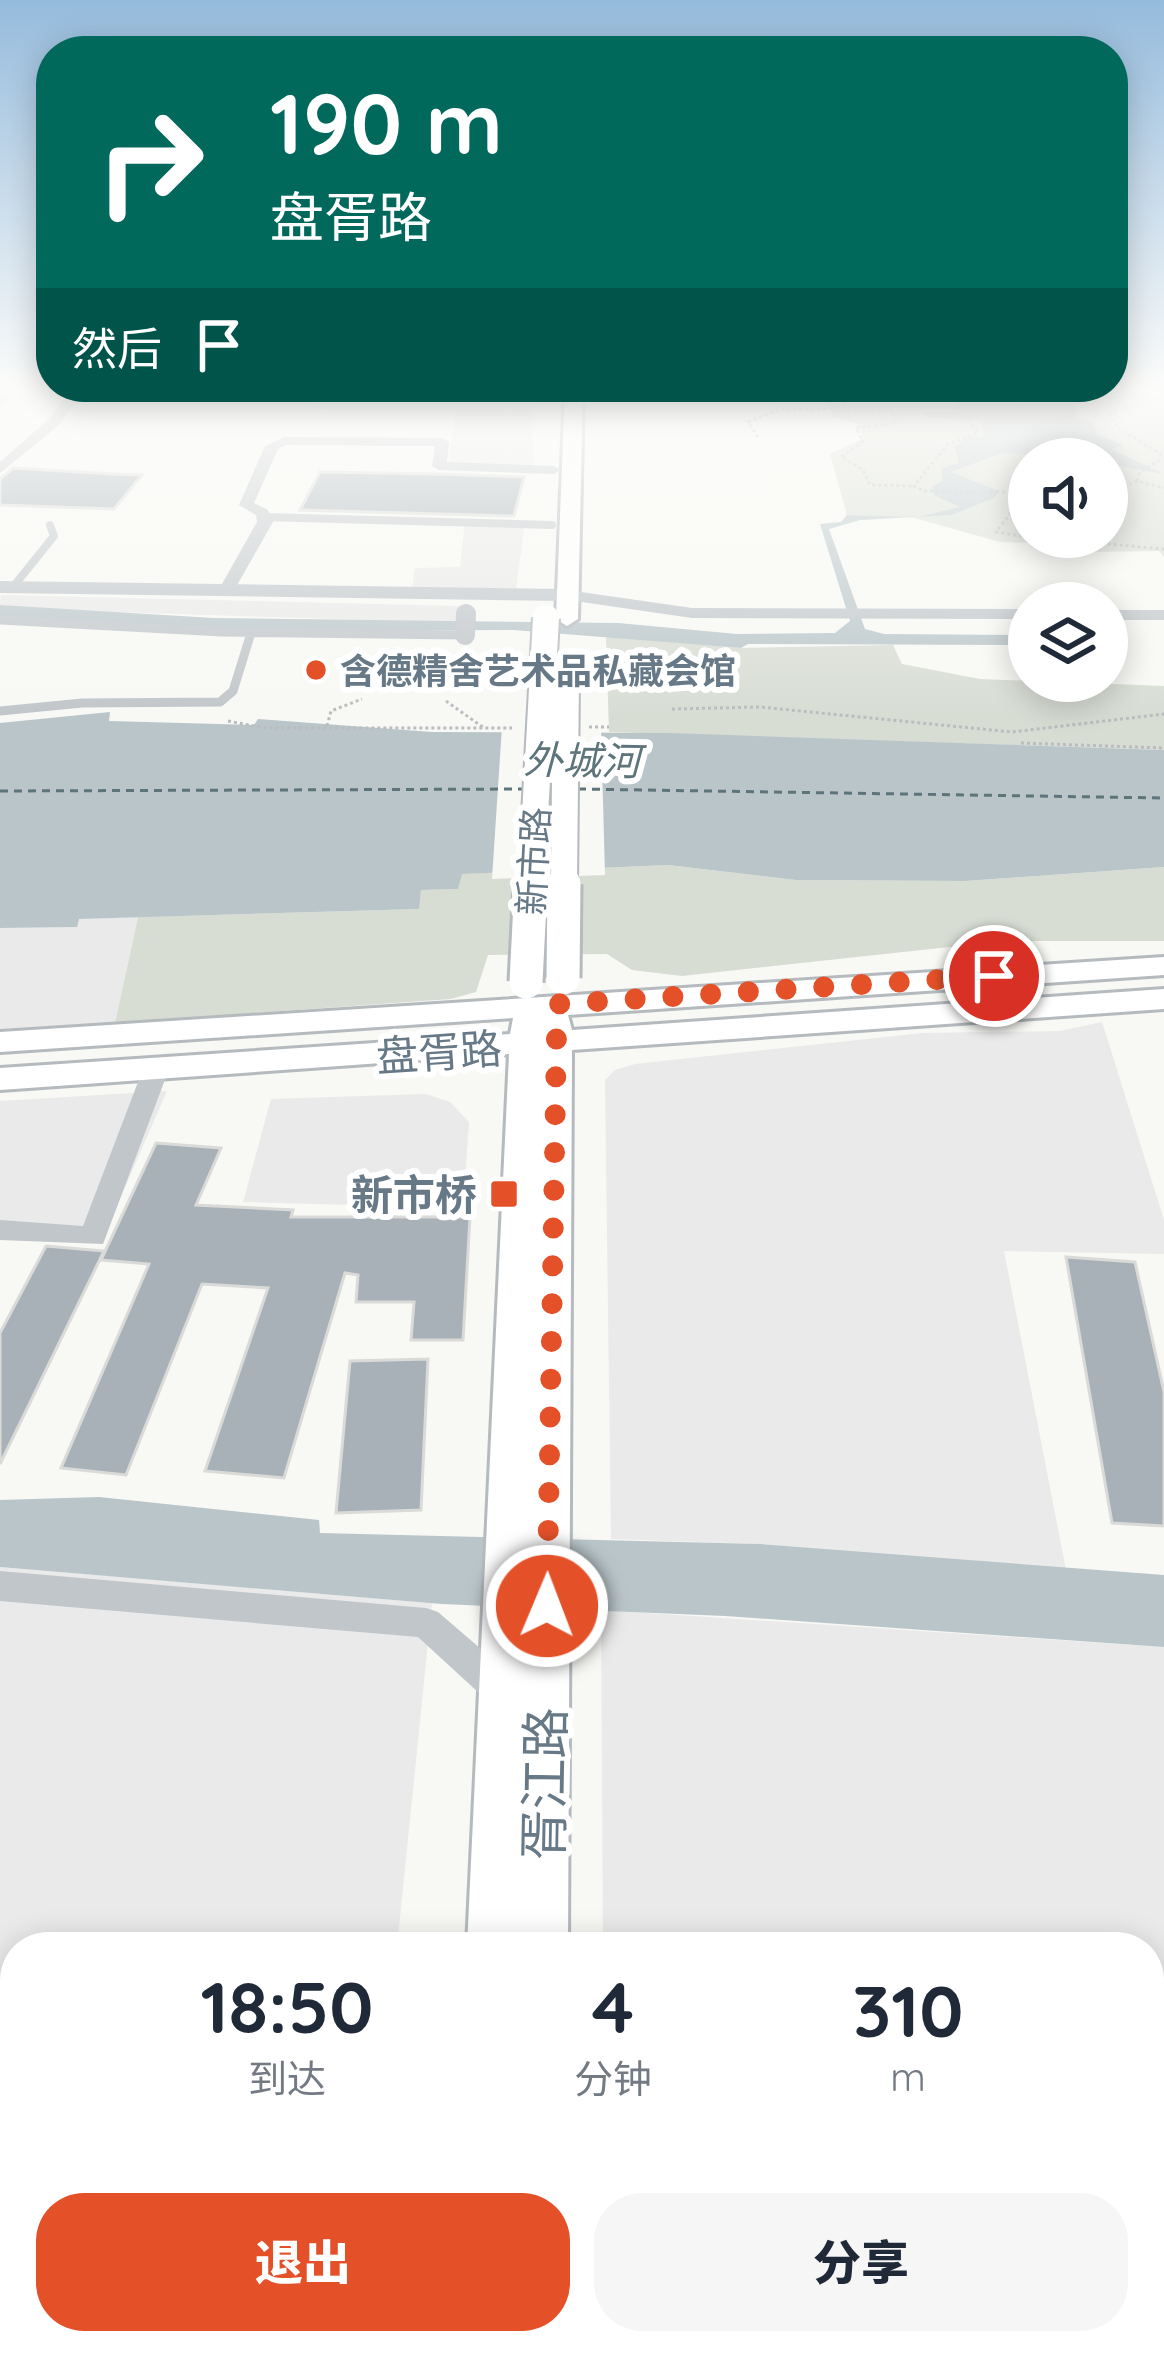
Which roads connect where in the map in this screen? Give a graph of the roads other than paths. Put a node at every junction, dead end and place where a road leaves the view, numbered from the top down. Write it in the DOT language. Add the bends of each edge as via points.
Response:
graph roads {
  1 [pos="249,498"];
  2 [pos="553,498"];
  3 [pos="565,498"];
  4 [pos="264,517"];
  5 [pos="552,525"];
  6 [pos="50,526"];
  7 [pos="6,587"];
  8 [pos="226,591"];
  9 [pos="467,604"];
  10 [pos="557,607"];
  11 [pos="1008,614"];
  12 [pos="1128,614"];
  13 [pos="1164,615"];
  14 [pos="0,620"];
  15 [pos="251,633"];
  16 [pos="465,635"];
  17 [pos="0,711"];
  18 [pos="1163,982"];
  19 [pos="543,992"];
  20 [pos="663,1017"];
  21 [pos="0,1044"];
  22 [pos="540,1045"];
  23 [pos="156,1069"];
  24 [pos="0,1076"];
  25 [pos="0,1230"];
  26 [pos="0,1586"];
  27 [pos="525,1692"];
  28 [pos="496,1932"];
  29 [pos="540,1932"];
  1 -- 4 [label="street" via="246,505"];
  2 -- 5 [label="main road, 新市路"];
  3 -- 10 [label="main road, 新市路"];
  4 -- 5 [label="lane"];
  4 -- 8 [label="street"];
  5 -- 10 [label="main road, 新市路"];
  6 -- 7 [label="lane" via="53,536"];
  7 -- 8 [label="street"];
  8 -- 9 [label="street"];
  9 -- 10 [label="street"];
  9 -- 16 [label="street, bridge"];
  10 -- 11 [label="street"];
  10 -- 19 [label="main road, 新市路, bridge"];
  12 -- 13 [label="street"];
  14 -- 15 [label="lane"];
  15 -- 16 [label="lane"];
  15 -- 17 [label="lane" via="233,691 220,702"];
  18 -- 19 [label="main road, 盘胥路"];
  18 -- 20 [label="main road" via="1043,1000"];
  18 -- 22 [label="main road, 盘胥路"];
  19 -- 21 [label="main road, 盘胥路"];
  19 -- 22 [label="main road, 新市路"];
  21 -- 24 [label="main road" via="409,1033"];
  22 -- 23 [label="main road, 盘胥路"];
  22 -- 27 [label="main road, 胥江路"];
  23 -- 24 [label="main road, 盘胥路"];
  23 -- 25 [label="street" via="92,1237"];
  26 -- 27 [label="street" via="426,1623"];
  27 -- 28 [label="main road, 胥江路"];
  27 -- 29 [label="main road, 胥江路"];
}
